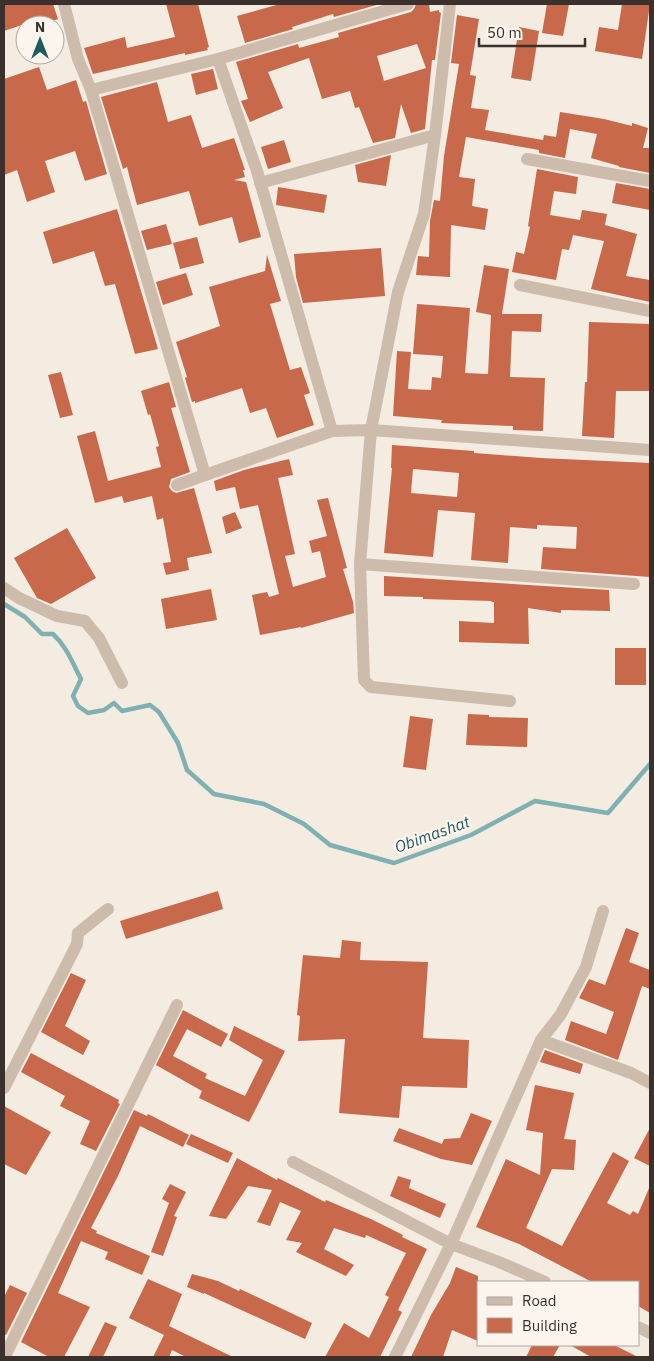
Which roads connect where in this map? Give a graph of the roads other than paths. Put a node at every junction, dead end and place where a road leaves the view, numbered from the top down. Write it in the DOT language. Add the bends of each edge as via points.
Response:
graph roads {
  1 [pos="64,4"];
  2 [pos="408,4"];
  3 [pos="450,4"];
  4 [pos="218,59"];
  5 [pos="91,90"];
  6 [pos="435,135"];
  7 [pos="527,159"];
  8 [pos="650,181"];
  9 [pos="260,183"];
  10 [pos="520,285"];
  11 [pos="650,311"];
  12 [pos="371,430"];
  13 [pos="332,431"];
  14 [pos="650,450"];
  15 [pos="205,475"];
  16 [pos="177,485"];
  17 [pos="360,564"];
  18 [pos="634,584"];
  19 [pos="4,588"];
  20 [pos="122,683"];
  21 [pos="510,701"];
  22 [pos="108,909"];
  23 [pos="603,911"];
  24 [pos="177,1005"];
  25 [pos="541,1040"];
  26 [pos="650,1083"];
  27 [pos="4,1088"];
  28 [pos="293,1162"];
  29 [pos="451,1244"];
  30 [pos="543,1281"];
  31 [pos="7,1355"];
  32 [pos="395,1357"];
  1 -- 5 [label="street" via="78,59"];
  2 -- 4 [label="street"];
  3 -- 6 [label="street"];
  4 -- 5 [label="street"];
  4 -- 9 [label="street"];
  5 -- 15 [label="street"];
  6 -- 9 [label="street"];
  6 -- 12 [label="street" via="424,214 398,292"];
  7 -- 8 [label="street"];
  9 -- 13 [label="street"];
  10 -- 11 [label="street"];
  12 -- 13 [label="street"];
  12 -- 14 [label="street"];
  12 -- 17 [label="street"];
  13 -- 15 [label="street"];
  15 -- 16 [label="street"];
  17 -- 18 [label="street"];
  17 -- 21 [label="street" via="364,680 371,687"];
  19 -- 20 [label="street" via="57,616 85,621 100,638"];
  22 -- 27 [label="street" via="78,933 77,944"];
  23 -- 25 [label="street" via="586,967 561,1014"];
  24 -- 31 [label="street"];
  25 -- 26 [label="street"];
  25 -- 29 [label="street"];
  28 -- 29 [label="street"];
  29 -- 30 [label="street"];
  29 -- 32 [label="street"];
}
